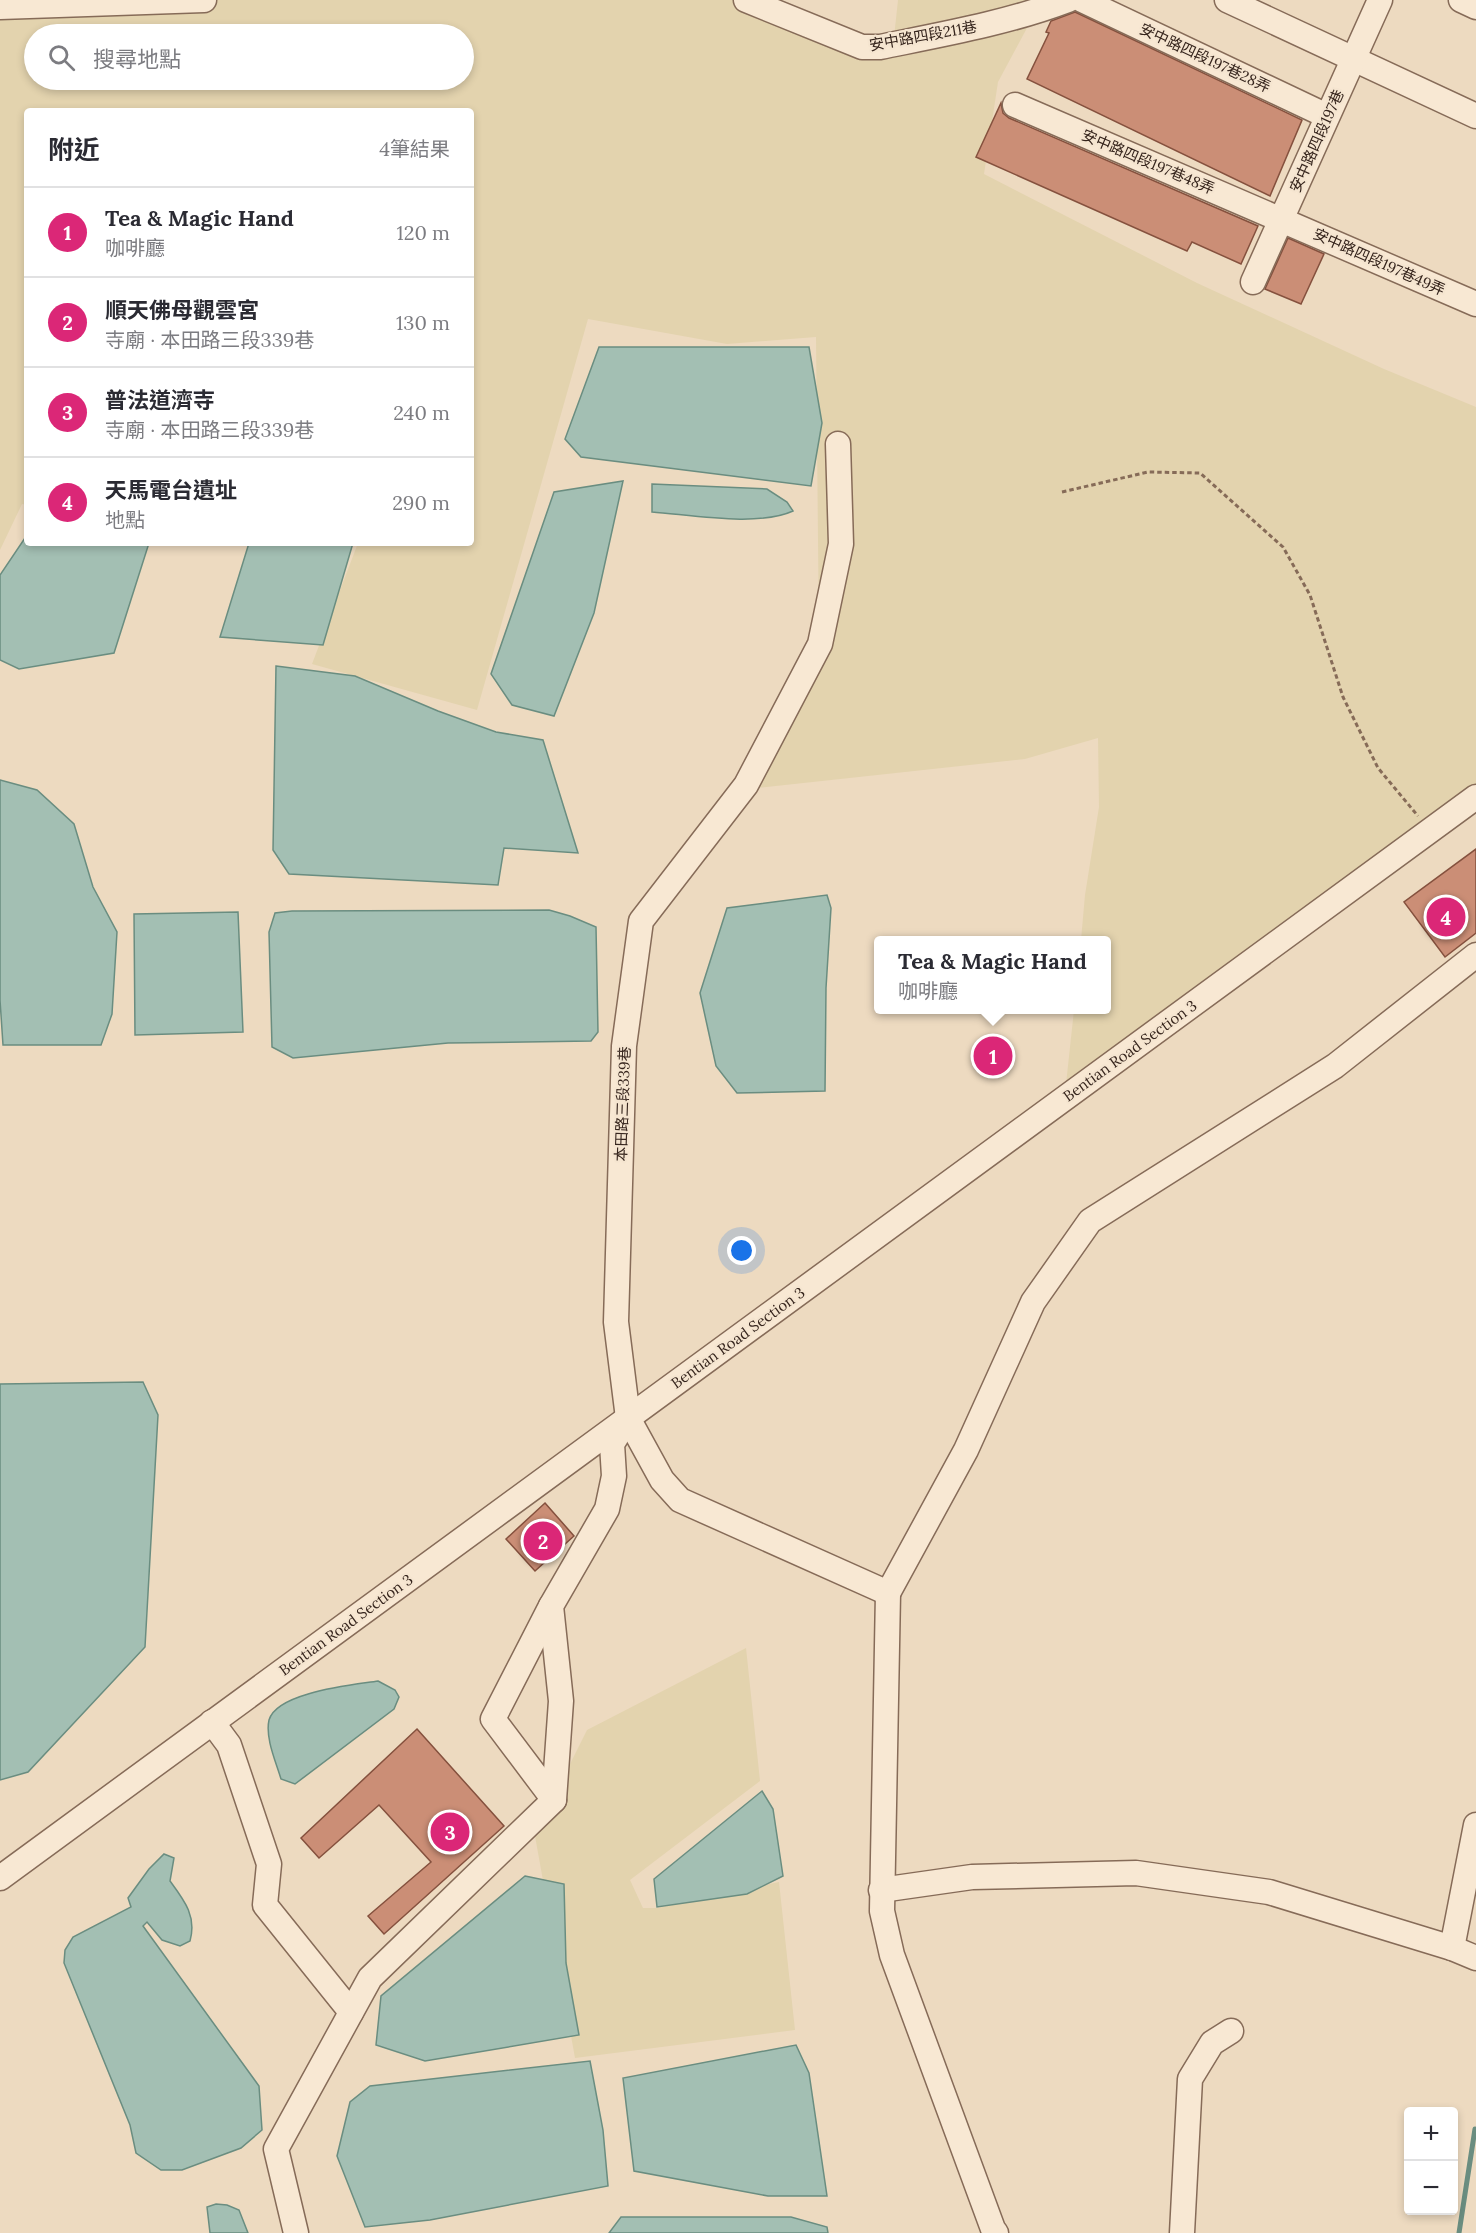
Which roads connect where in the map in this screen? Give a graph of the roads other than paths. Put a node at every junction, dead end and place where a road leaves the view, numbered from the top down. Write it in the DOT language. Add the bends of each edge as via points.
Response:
graph roads {
  1 [pos="204,0"];
  2 [pos="746,0"];
  3 [pos="1068,0"];
  4 [pos="1082,0"];
  5 [pos="1227,0"];
  6 [pos="1380,0"];
  7 [pos="1461,0"];
  8 [pos="1037,6"];
  9 [pos="0,7"];
  10 [pos="1476,7"];
  11 [pos="1353,61"];
  12 [pos="1016,105"];
  13 [pos="1327,116"];
  14 [pos="1476,116"];
  15 [pos="1281,219"];
  16 [pos="1252,282"];
  17 [pos="1476,304"];
  18 [pos="838,444"];
  19 [pos="1476,797"];
  20 [pos="1476,955"];
  21 [pos="628,1418"];
  22 [pos="888,1593"];
  23 [pos="551,1606"];
  24 [pos="212,1722"];
  25 [pos="554,1800"];
  26 [pos="1476,1825"];
  27 [pos="0,1878"];
  28 [pos="881,1890"];
  29 [pos="1452,1948"];
  30 [pos="1476,1958"];
  31 [pos="351,2012"];
  32 [pos="1231,2031"];
  33 [pos="296,2233"];
  34 [pos="996,2233"];
  35 [pos="1182,2233"];
  1 -- 9 [label="street"];
  2 -- 8 [label="street, 安中路四段211巷" via="862,47 880,47 995,23"];
  3 -- 8 [label="street, 安中路四段211巷"];
  4 -- 13 [label="street, 安中路四段197巷28弄"];
  5 -- 11 [label="street"];
  6 -- 11 [label="street, 安中路四段197巷"];
  7 -- 10 [label="street"];
  11 -- 13 [label="street, 安中路四段197巷"];
  11 -- 14 [label="street"];
  12 -- 15 [label="street, 安中路四段197巷48弄"];
  13 -- 15 [label="street, 安中路四段197巷"];
  15 -- 16 [label="street, 安中路四段197巷"];
  15 -- 17 [label="street, 安中路四段197巷49弄"];
  18 -- 21 [label="street, 本田路三段339巷" via="841,544 819,644 746,785 641,921 624,1046 616,1322"];
  19 -- 21 [label="street, Bentian Road Section 3"];
  20 -- 22 [label="street" via="1335,1066 1090,1221 1033,1302 966,1450"];
  21 -- 22 [label="street" via="662,1480 680,1500"];
  21 -- 23 [label="street" via="612,1444 614,1476 607,1509"];
  21 -- 24 [label="street, Bentian Road Section 3"];
  22 -- 28 [label="street"];
  23 -- 25 [label="street" via="561,1701"];
  23 -- 25 [label="street" via="493,1719"];
  24 -- 27 [label="street, Bentian Road Section 3"];
  24 -- 31 [label="street" via="229,1744 269,1864 265,1905"];
  25 -- 31 [label="street" via="370,1978"];
  26 -- 29 [label="street"];
  28 -- 29 [label="street" via="972,1877 1136,1873 1269,1892"];
  28 -- 34 [label="street" via="892,1955"];
  29 -- 30 [label="street"];
  31 -- 33 [label="street" via="276,2149"];
  32 -- 35 [label="street" via="1212,2043 1190,2079"];
}
